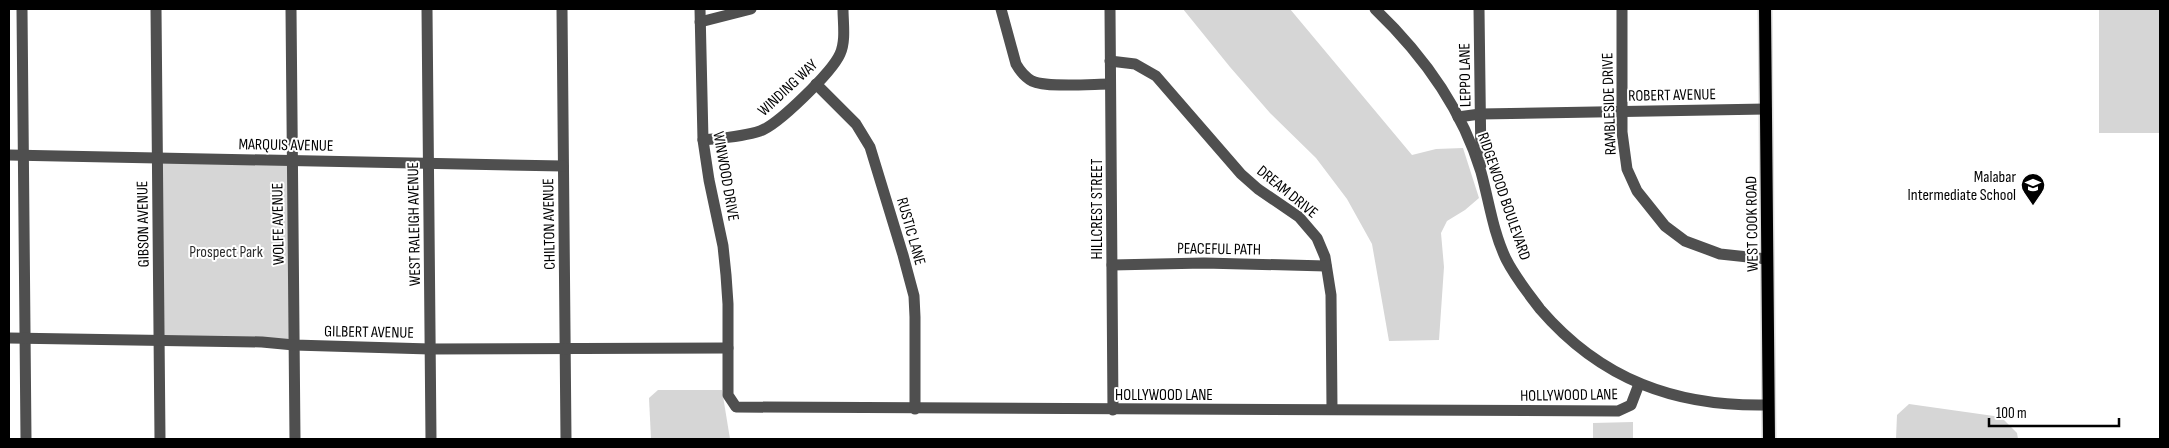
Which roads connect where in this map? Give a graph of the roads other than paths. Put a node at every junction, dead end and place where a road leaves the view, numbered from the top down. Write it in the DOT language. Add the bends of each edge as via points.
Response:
graph roads {
  1 [pos="22,9"];
  2 [pos="156,9"];
  3 [pos="291,9"];
  4 [pos="427,9"];
  5 [pos="562,9"];
  6 [pos="700,9"];
  7 [pos="751,9"];
  8 [pos="843,9"];
  9 [pos="1000,9"];
  10 [pos="1110,9"];
  11 [pos="1375,9"];
  12 [pos="1479,9"];
  13 [pos="1622,9"];
  14 [pos="1765,9"];
  15 [pos="700,22"];
  16 [pos="1110,60"];
  17 [pos="816,84"];
  18 [pos="1110,84"];
  19 [pos="1766,110"];
  20 [pos="1622,111"];
  21 [pos="1480,114"];
  22 [pos="1458,117"];
  23 [pos="704,140"];
  24 [pos="9,155"];
  25 [pos="23,155"];
  26 [pos="157,157"];
  27 [pos="293,161"];
  28 [pos="428,163"];
  29 [pos="563,166"];
  30 [pos="1481,171"];
  31 [pos="1768,259"];
  32 [pos="1112,265"];
  33 [pos="1326,266"];
  34 [pos="9,338"];
  35 [pos="25,338"];
  36 [pos="159,341"];
  37 [pos="294,346"];
  38 [pos="728,348"];
  39 [pos="430,349"];
  40 [pos="565,349"];
  41 [pos="1639,384"];
  42 [pos="1768,405"];
  43 [pos="915,409"];
  44 [pos="1113,410"];
  45 [pos="1332,410"];
  46 [pos="26,439"];
  47 [pos="160,439"];
  48 [pos="295,439"];
  49 [pos="431,439"];
  50 [pos="566,439"];
  51 [pos="1769,439"];
  1 -- 25 [label="street"];
  2 -- 26 [label="street, GIBSON AVENUE"];
  3 -- 27 [label="street, WOLFE AVENUE"];
  4 -- 28 [label="street, WEST RALEIGH AVENUE"];
  5 -- 29 [label="street, CHILTON AVENUE"];
  6 -- 15 [label="street, WINWOOD DRIVE"];
  7 -- 15 [label="street"];
  8 -- 17 [label="street, WINDING WAY" via="840,53"];
  9 -- 18 [label="street" via="1016,64 1032,81"];
  10 -- 16 [label="street, HILLCREST STREET"];
  11 -- 22 [label="street, RIDGEWOOD BOULEVARD" via="1412,47"];
  12 -- 21 [label="street, LEPPO LANE"];
  13 -- 20 [label="street, RAMBLESIDE DRIVE"];
  14 -- 19 [label="main road, WEST COOK ROAD"];
  15 -- 23 [label="street, WINWOOD DRIVE"];
  16 -- 18 [label="street, HILLCREST STREET"];
  16 -- 33 [label="street, DREAM DRIVE" via="1134,64 1161,81 1241,174 1305,222 1317,238"];
  17 -- 23 [label="street, WINDING WAY" via="782,118 762,130"];
  17 -- 43 [label="street, RUSTIC LANE" via="864,135 878,171 914,296"];
  18 -- 32 [label="street, HILLCREST STREET"];
  19 -- 20 [label="street, ROBERT AVENUE"];
  19 -- 31 [label="main road, WEST COOK ROAD"];
  20 -- 21 [label="street, ROBERT AVENUE"];
  20 -- 31 [label="street, RAMBLESIDE DRIVE" via="1625,158 1632,181 1644,203 1665,226 1685,241 1708,251"];
  21 -- 22 [label="street, ROBERT AVENUE"];
  21 -- 30 [label="street, LEPPO LANE"];
  22 -- 30 [label="street, RIDGEWOOD BOULEVARD"];
  23 -- 38 [label="street, WINWOOD DRIVE" via="725,265"];
  24 -- 25 [label="street, MARQUIS AVENUE"];
  25 -- 26 [label="street, MARQUIS AVENUE"];
  25 -- 35 [label="street"];
  26 -- 27 [label="street, MARQUIS AVENUE"];
  26 -- 36 [label="street, GIBSON AVENUE"];
  27 -- 28 [label="street, MARQUIS AVENUE"];
  27 -- 37 [label="street, WOLFE AVENUE"];
  28 -- 29 [label="street, MARQUIS AVENUE"];
  28 -- 39 [label="street, WEST RALEIGH AVENUE"];
  29 -- 40 [label="street, CHILTON AVENUE"];
  30 -- 41 [label="street, RIDGEWOOD BOULEVARD" via="1506,259 1523,287 1572,342 1598,362"];
  31 -- 42 [label="main road, WEST COOK ROAD"];
  32 -- 33 [label="street, PEACEFUL PATH"];
  32 -- 44 [label="street, HILLCREST STREET"];
  33 -- 45 [label="street, DREAM DRIVE" via="1331,295"];
  34 -- 35 [label="street, GILBERT AVENUE"];
  35 -- 36 [label="street, GILBERT AVENUE"];
  35 -- 46 [label="street"];
  36 -- 37 [label="street, GILBERT AVENUE" via="262,342"];
  36 -- 47 [label="street, GIBSON AVENUE"];
  37 -- 39 [label="street, GILBERT AVENUE"];
  37 -- 48 [label="street, WOLFE AVENUE"];
  38 -- 40 [label="street, GILBERT AVENUE"];
  38 -- 43 [label="street, HOLLYWOOD LANE" via="728,395 736,407"];
  39 -- 40 [label="street, GILBERT AVENUE"];
  39 -- 49 [label="street, WEST RALEIGH AVENUE"];
  40 -- 50 [label="street, CHILTON AVENUE"];
  41 -- 42 [label="street, RIDGEWOOD BOULEVARD" via="1664,393 1707,401"];
  41 -- 45 [label="street, HOLLYWOOD LANE" via="1631,405 1618,411"];
  42 -- 51 [label="main road, WEST COOK ROAD"];
  43 -- 44 [label="street, HOLLYWOOD LANE"];
  44 -- 45 [label="street, HOLLYWOOD LANE"];
}
